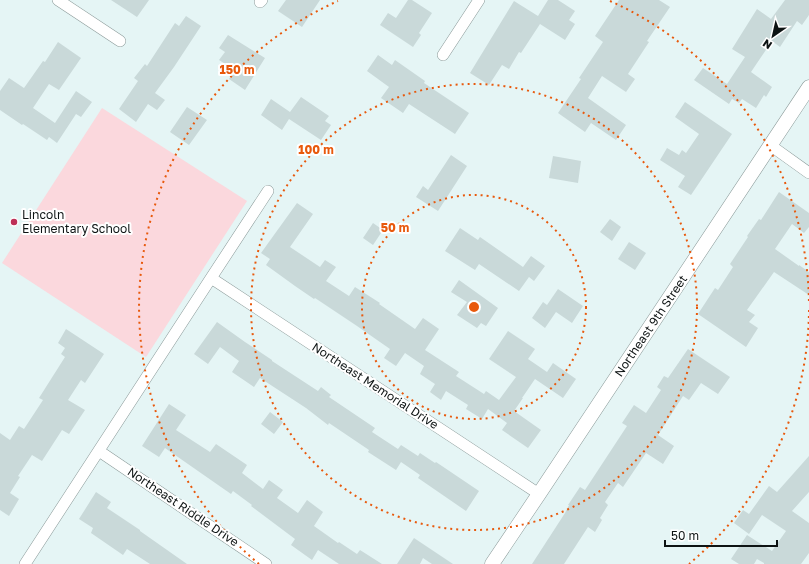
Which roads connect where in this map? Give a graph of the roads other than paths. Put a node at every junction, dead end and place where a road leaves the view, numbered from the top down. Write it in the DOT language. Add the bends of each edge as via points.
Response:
graph roads {
  1 [pos="58,0"];
  2 [pos="479,0"];
  3 [pos="120,41"];
  4 [pos="442,55"];
  5 [pos="809,87"];
  6 [pos="770,145"];
  7 [pos="809,173"];
  8 [pos="268,191"];
  9 [pos="210,278"];
  10 [pos="100,450"];
  11 [pos="539,494"];
  12 [pos="25,564"];
  13 [pos="266,564"];
  14 [pos="492,564"];
  1 -- 3 [label="street"];
  2 -- 4 [label="street"];
  5 -- 6 [label="street, Northeast 9th Street"];
  6 -- 7 [label="street"];
  6 -- 11 [label="street, Northeast 9th Street"];
  8 -- 9 [label="street"];
  9 -- 10 [label="street"];
  9 -- 11 [label="street, Northeast Memorial Drive"];
  10 -- 12 [label="street"];
  10 -- 13 [label="street, Northeast Riddle Drive"];
  11 -- 14 [label="street, Northeast 9th Street"];
}
